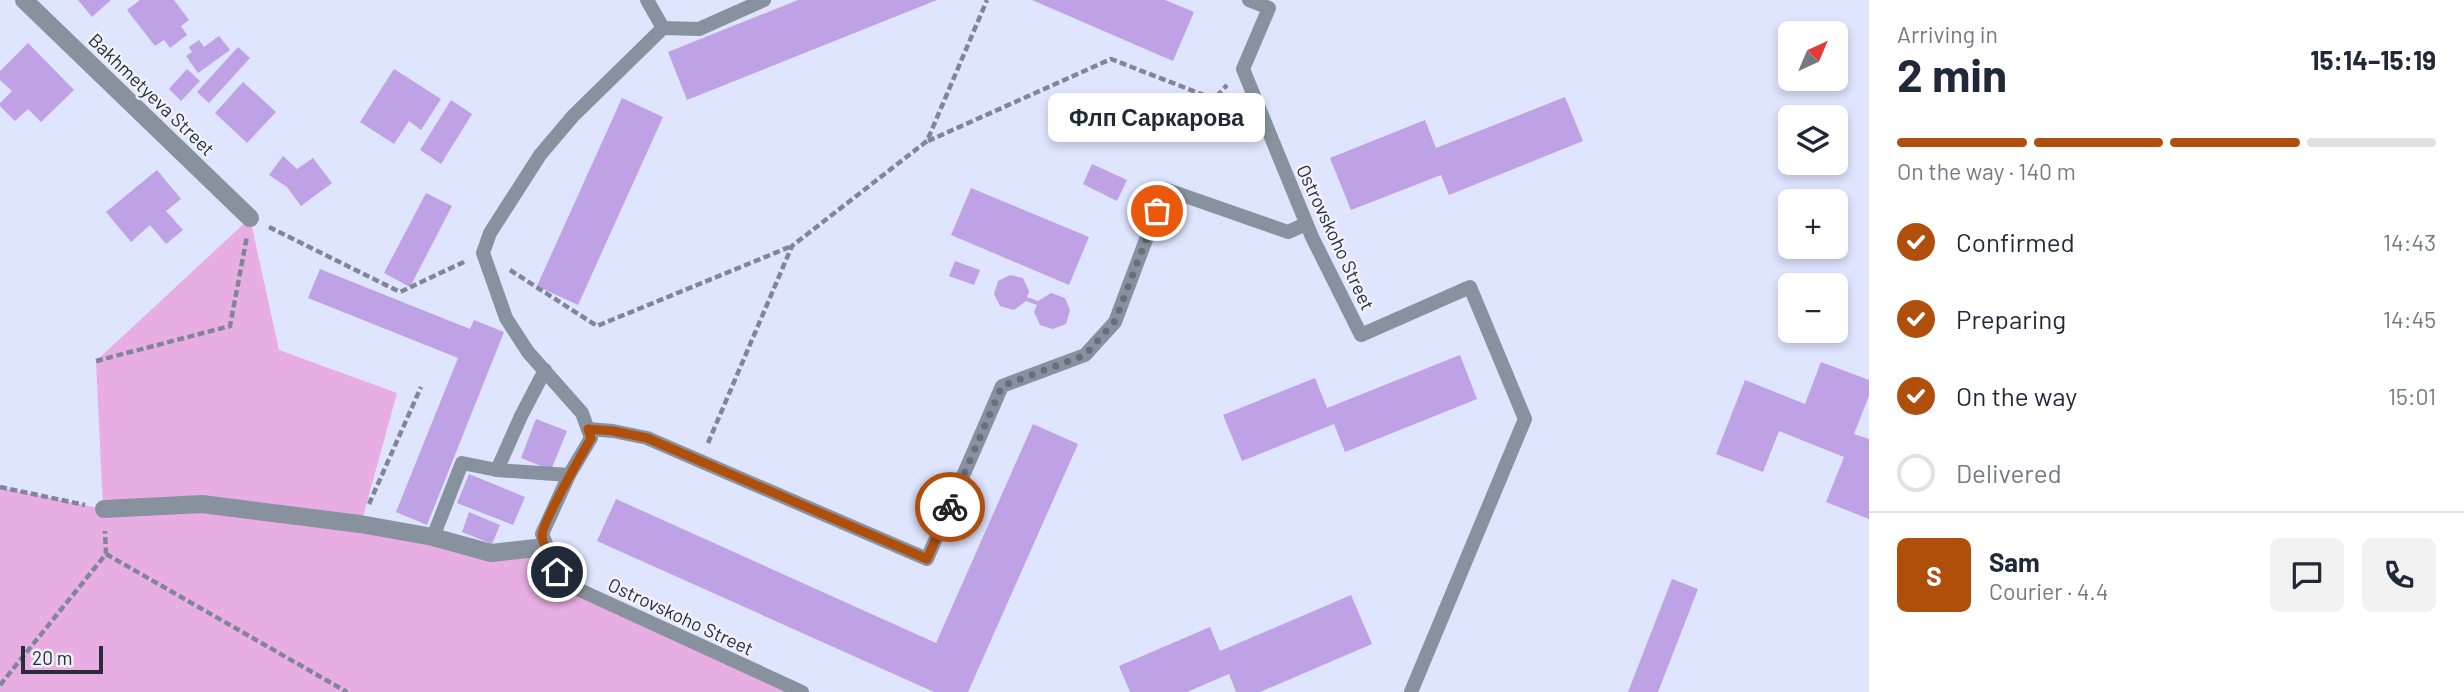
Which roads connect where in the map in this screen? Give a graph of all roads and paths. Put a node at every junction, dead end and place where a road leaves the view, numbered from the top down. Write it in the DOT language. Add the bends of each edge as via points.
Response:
graph roads {
  1 [pos="24,0"];
  2 [pos="647,0"];
  3 [pos="764,0"];
  4 [pos="988,0"];
  5 [pos="1249,0"];
  6 [pos="663,28"];
  7 [pos="1243,69"];
  8 [pos="927,141"];
  9 [pos="250,218"];
  10 [pos="1306,224"];
  11 [pos="792,246"];
  12 [pos="483,253"];
  13 [pos="96,361"];
  14 [pos="545,370"];
  15 [pos="421,387"];
  16 [pos="588,429"];
  17 [pos="700,461"];
  18 [pos="498,470"];
  19 [pos="569,475"];
  20 [pos="0,487"];
  21 [pos="104,509"];
  22 [pos="360,524"];
  23 [pos="433,537"];
  24 [pos="545,547"];
  25 [pos="106,554"];
  26 [pos="0,685"];
  27 [pos="347,692"];
  28 [pos="802,692"];
  29 [pos="1411,692"];
  1 -- 9 [label="street, Bakhmetyeva Street"];
  2 -- 6 [label="lane"];
  3 -- 6 [label="lane" via="699,29"];
  4 -- 8 [label="path"];
  5 -- 7 [label="lane" via="1269,9"];
  6 -- 12 [label="lane" via="540,155 490,233"];
  7 -- 8 [label="path" via="1213,99 1111,59"];
  7 -- 10 [label="lane, Ostrovskoho Street"];
  8 -- 11 [label="path"];
  9 -- 12 [label="path" via="400,292"];
  9 -- 13 [label="path" via="230,326"];
  10 -- 17 [label="lane" via="1288,232 1165,189 1115,321 1085,355 1002,386 927,559"];
  10 -- 29 [label="lane, Ostrovskoho Street" via="1360,335 1470,287 1525,419"];
  11 -- 12 [label="path" via="597,326"];
  11 -- 17 [label="path"];
  12 -- 14 [label="lane" via="506,318"];
  14 -- 16 [label="lane" via="582,413"];
  14 -- 18 [label="lane"];
  15 -- 22 [label="path"];
  16 -- 17 [label="lane" via="647,438"];
  16 -- 19 [label="lane" via="591,438"];
  18 -- 19 [label="lane"];
  18 -- 23 [label="lane" via="462,463"];
  19 -- 24 [label="lane" via="542,534"];
  20 -- 21 [label="path"];
  21 -- 22 [label="street" via="202,504"];
  21 -- 25 [label="path"];
  22 -- 23 [label="street"];
  23 -- 24 [label="street" via="491,553"];
  24 -- 28 [label="lane, Ostrovskoho Street" via="557,572 571,586"];
  25 -- 26 [label="path"];
  25 -- 27 [label="path"];
}
